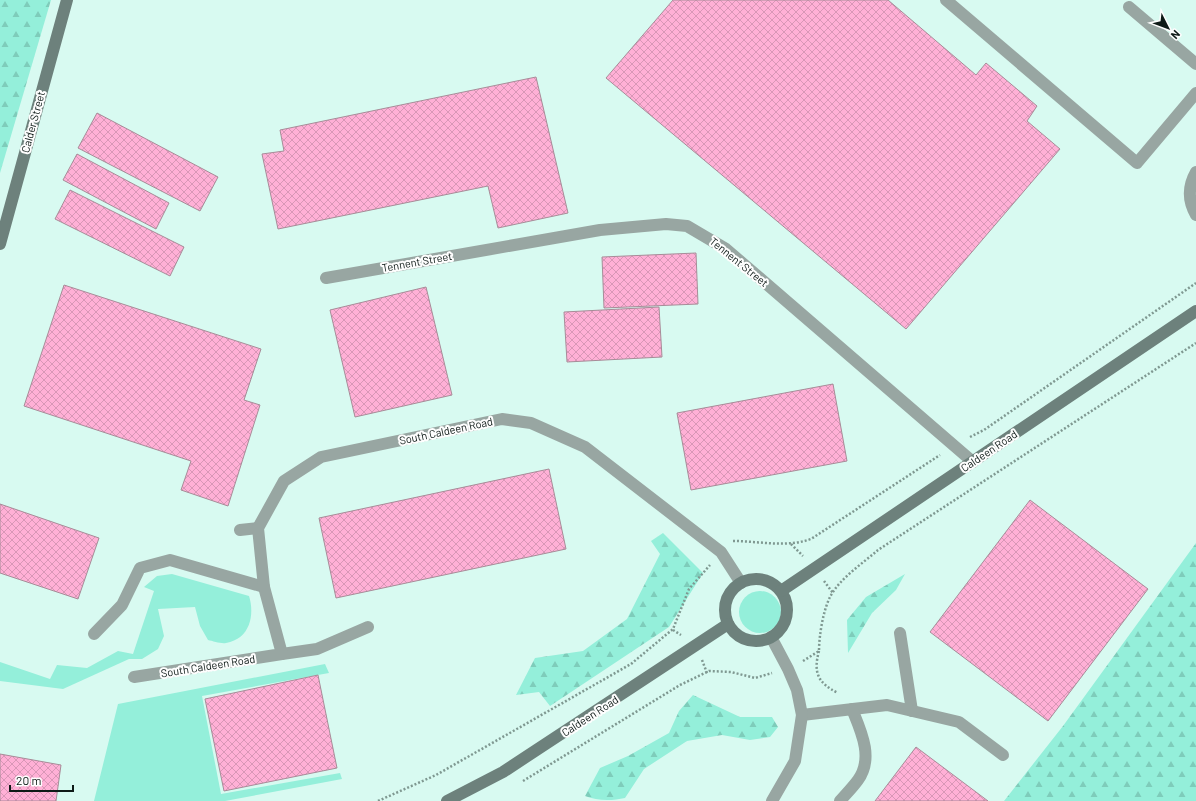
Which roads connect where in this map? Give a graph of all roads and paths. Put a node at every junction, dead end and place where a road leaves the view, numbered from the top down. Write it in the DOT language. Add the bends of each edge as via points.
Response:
graph roads {
  1 [pos="946,0"];
  2 [pos="67,3"];
  3 [pos="1129,7"];
  4 [pos="1196,64"];
  5 [pos="1196,93"];
  6 [pos="1196,172"];
  7 [pos="1196,215"];
  8 [pos="0,244"];
  9 [pos="326,278"];
  10 [pos="1196,283"];
  11 [pos="1196,311"];
  12 [pos="1196,343"];
  13 [pos="954,446"];
  14 [pos="973,462"];
  15 [pos="258,528"];
  16 [pos="240,530"];
  17 [pos="722,552"];
  18 [pos="741,583"];
  19 [pos="264,587"];
  20 [pos="781,591"];
  21 [pos="728,624"];
  22 [pos="368,627"];
  23 [pos="900,633"];
  24 [pos="94,634"];
  25 [pos="771,637"];
  26 [pos="819,651"];
  27 [pos="282,654"];
  28 [pos="788,669"];
  29 [pos="134,677"];
  30 [pos="844,696"];
  31 [pos="852,709"];
  32 [pos="912,711"];
  33 [pos="802,715"];
  34 [pos="1003,755"];
  35 [pos="517,784"];
  36 [pos="378,801"];
  37 [pos="447,801"];
  38 [pos="772,801"];
  39 [pos="840,801"];
  1 -- 5 [label="street" via="1137,163"];
  2 -- 8 [label="street, Calder Street"];
  3 -- 4 [label="street"];
  6 -- 7 [label="street" via="1191,181 1189,198"];
  9 -- 13 [label="street, Tennent Street" via="600,230 666,224 687,226 726,249"];
  10 -- 13 [label="path" via="984,430"];
  11 -- 14 [label="street, Caldeen Road"];
  12 -- 26 [label="path" via="878,550 841,583 830,597 819,637"];
  13 -- 14 [label="street, Tennent Street"];
  13 -- 17 [label="path" via="811,539 782,544 733,541"];
  14 -- 20 [label="street, Caldeen Road"];
  15 -- 16 [label="street"];
  15 -- 17 [label="street, South Caldeen Road" via="284,481 321,457 502,419 531,423 585,447"];
  15 -- 19 [label="street"];
  17 -- 18 [label="street, South Caldeen Road"];
  17 -- 36 [label="path" via="689,589 673,629 631,664 436,776"];
  18 -- 20 [label="street" via="751,579 762,579 769,581"];
  18 -- 21 [label="street" via="728,597 725,607"];
  19 -- 24 [label="street" via="170,560 140,568 122,605"];
  19 -- 27 [label="street"];
  20 -- 25 [label="street" via="788,609 786,619 779,631"];
  21 -- 25 [label="street" via="736,634 752,641"];
  21 -- 37 [label="street, Caldeen Road" via="503,772"];
  22 -- 27 [label="street, South Caldeen Road" via="317,649"];
  23 -- 32 [label="street"];
  25 -- 28 [label="street"];
  26 -- 28 [label="path"];
  26 -- 30 [label="path" via="815,664 817,676 828,688"];
  27 -- 29 [label="street, South Caldeen Road"];
  28 -- 33 [label="street" via="797,690"];
  28 -- 35 [label="path" via="755,678 730,672 709,671 680,685"];
  31 -- 32 [label="street" via="887,705"];
  31 -- 33 [label="street"];
  31 -- 39 [label="street" via="867,755 859,779"];
  32 -- 34 [label="street" via="959,722"];
  33 -- 38 [label="street" via="795,761"];
}
